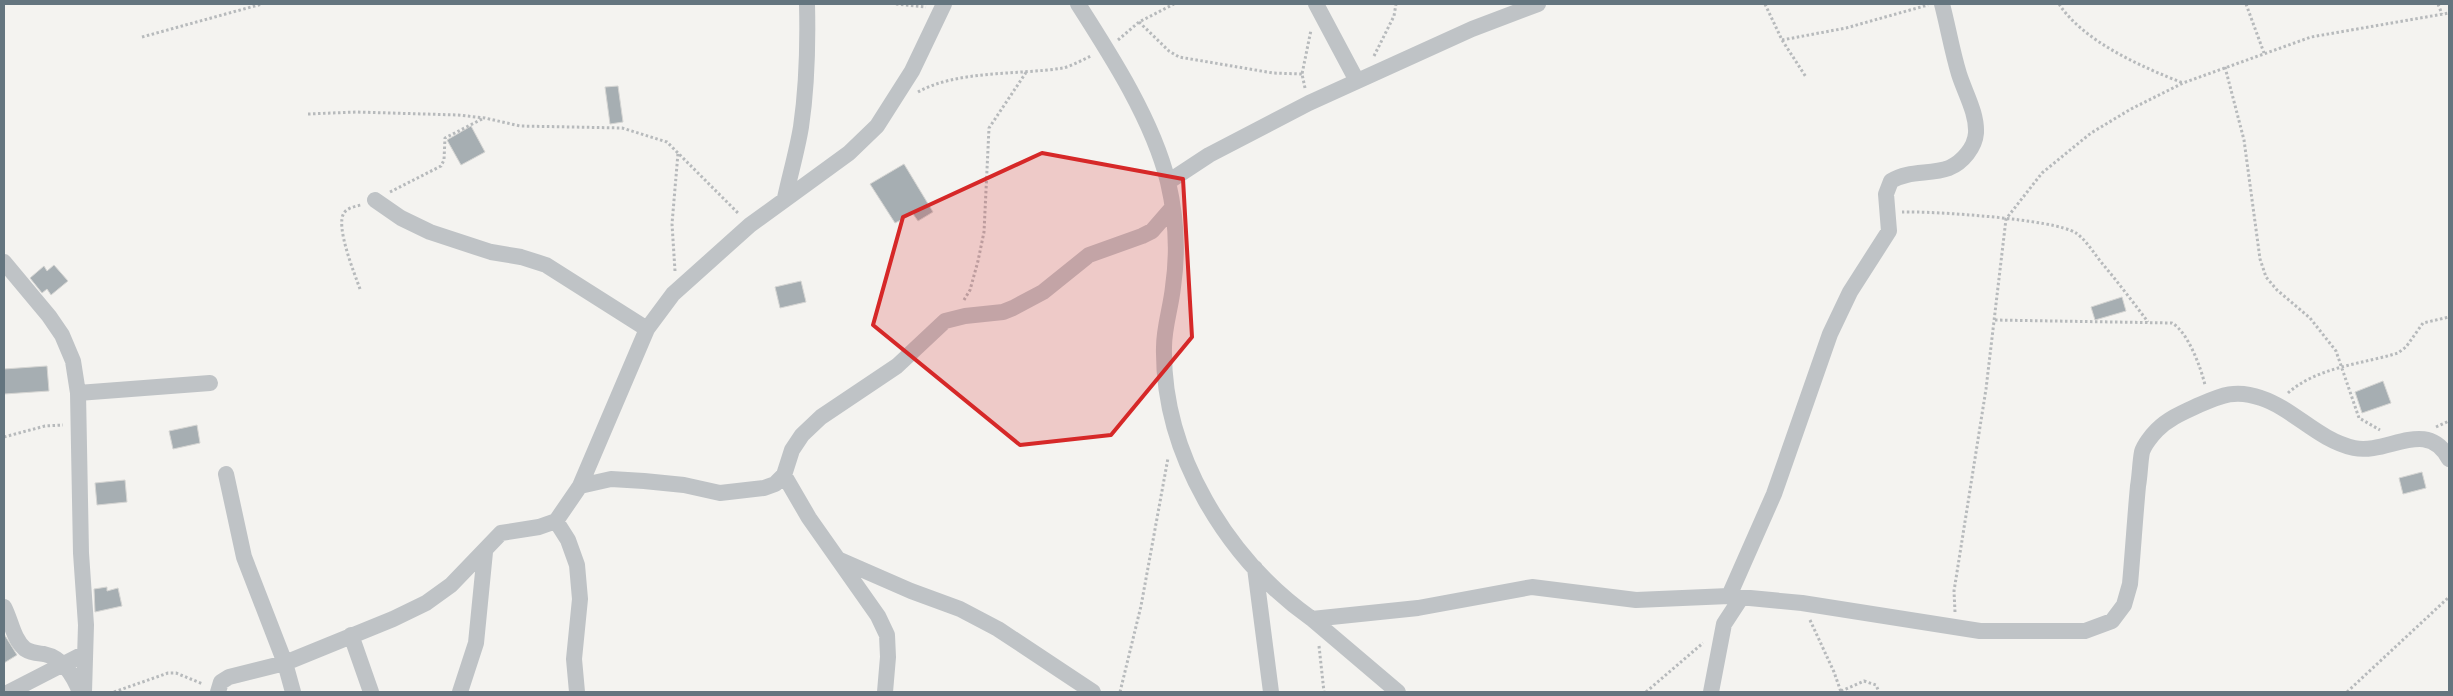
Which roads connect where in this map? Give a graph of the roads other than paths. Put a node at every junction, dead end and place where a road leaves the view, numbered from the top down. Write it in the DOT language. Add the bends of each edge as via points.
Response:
graph roads {
  1 [pos="807,4"];
  2 [pos="1078,4"];
  3 [pos="1538,4"];
  4 [pos="1942,4"];
  5 [pos="943,6"];
  6 [pos="1319,10"];
  7 [pos="1360,80"];
  8 [pos="1168,182"];
  9 [pos="784,198"];
  10 [pos="375,200"];
  11 [pos="1172,208"];
  12 [pos="4,262"];
  13 [pos="647,329"];
  14 [pos="210,383"];
  15 [pos="78,394"];
  16 [pos="2449,459"];
  17 [pos="226,474"];
  18 [pos="784,476"];
  19 [pos="580,486"];
  20 [pos="556,521"];
  21 [pos="485,552"];
  22 [pos="840,560"];
  23 [pos="1254,568"];
  24 [pos="1735,597"];
  25 [pos="4,607"];
  26 [pos="1316,622"];
  27 [pos="351,635"];
  28 [pos="85,652"];
  29 [pos="285,663"];
  30 [pos="62,664"];
  31 [pos="218,691"];
  32 [pos="9,692"];
  33 [pos="80,692"];
  34 [pos="84,692"];
  35 [pos="293,692"];
  36 [pos="371,692"];
  37 [pos="460,692"];
  38 [pos="577,692"];
  39 [pos="885,692"];
  40 [pos="1093,692"];
  41 [pos="1271,692"];
  42 [pos="1398,692"];
  43 [pos="1711,692"];
  1 -- 9 [label="street" via="804,103"];
  2 -- 8 [label="street" via="1107,49 1152,133"];
  3 -- 7 [label="street" via="1472,29"];
  4 -- 24 [label="street" via="1959,74 1974,117 1976,132 1973,143 1967,154 1949,168 1913,172 1891,181 1886,194 1889,231 1850,292 1830,334"];
  5 -- 9 [label="street" via="912,71 878,126 849,152"];
  6 -- 7 [label="street"];
  7 -- 8 [label="street" via="1209,155"];
  8 -- 11 [label="street"];
  9 -- 13 [label="street" via="673,294"];
  10 -- 13 [label="street" via="430,232 491,252 546,265"];
  11 -- 18 [label="street" via="1152,231 1088,256 1043,292 1013,308 945,321 897,366 808,429 792,450"];
  11 -- 23 [label="street" via="1177,258 1164,346 1165,380 1174,426 1188,464 1218,521"];
  12 -- 15 [label="street" via="62,335 73,361"];
  13 -- 19 [label="street"];
  14 -- 15 [label="street"];
  15 -- 28 [label="street"];
  16 -- 24 [label="street" via="2435,443 2419,437 2368,450 2352,448 2330,439 2275,405 2246,394 2231,393 2170,419 2142,450 2130,584 2124,605 2112,621 2085,631 1980,631 1802,603"];
  17 -- 29 [label="street" via="244,557"];
  18 -- 19 [label="street" via="775,484 720,493 644,480 611,480"];
  18 -- 22 [label="street"];
  19 -- 20 [label="street"];
  20 -- 21 [label="street" via="501,533"];
  20 -- 38 [label="street" via="568,540 577,565 580,598 574,659"];
  21 -- 27 [label="street" via="452,585 426,603"];
  21 -- 37 [label="street" via="476,643"];
  22 -- 39 [label="street" via="887,635"];
  22 -- 40 [label="street" via="983,621"];
  23 -- 26 [label="street"];
  23 -- 41 [label="street"];
  24 -- 26 [label="street" via="1636,600 1532,588"];
  24 -- 43 [label="street" via="1724,624"];
  25 -- 30 [label="street" via="23,647 32,653 56,658"];
  26 -- 42 [label="street"];
  27 -- 29 [label="street"];
  27 -- 36 [label="street"];
  28 -- 30 [label="street"];
  28 -- 34 [label="street"];
  29 -- 31 [label="street" via="229,677 221,682"];
  29 -- 35 [label="street"];
  30 -- 32 [label="street"];
  30 -- 33 [label="street" via="72,674"];
}
